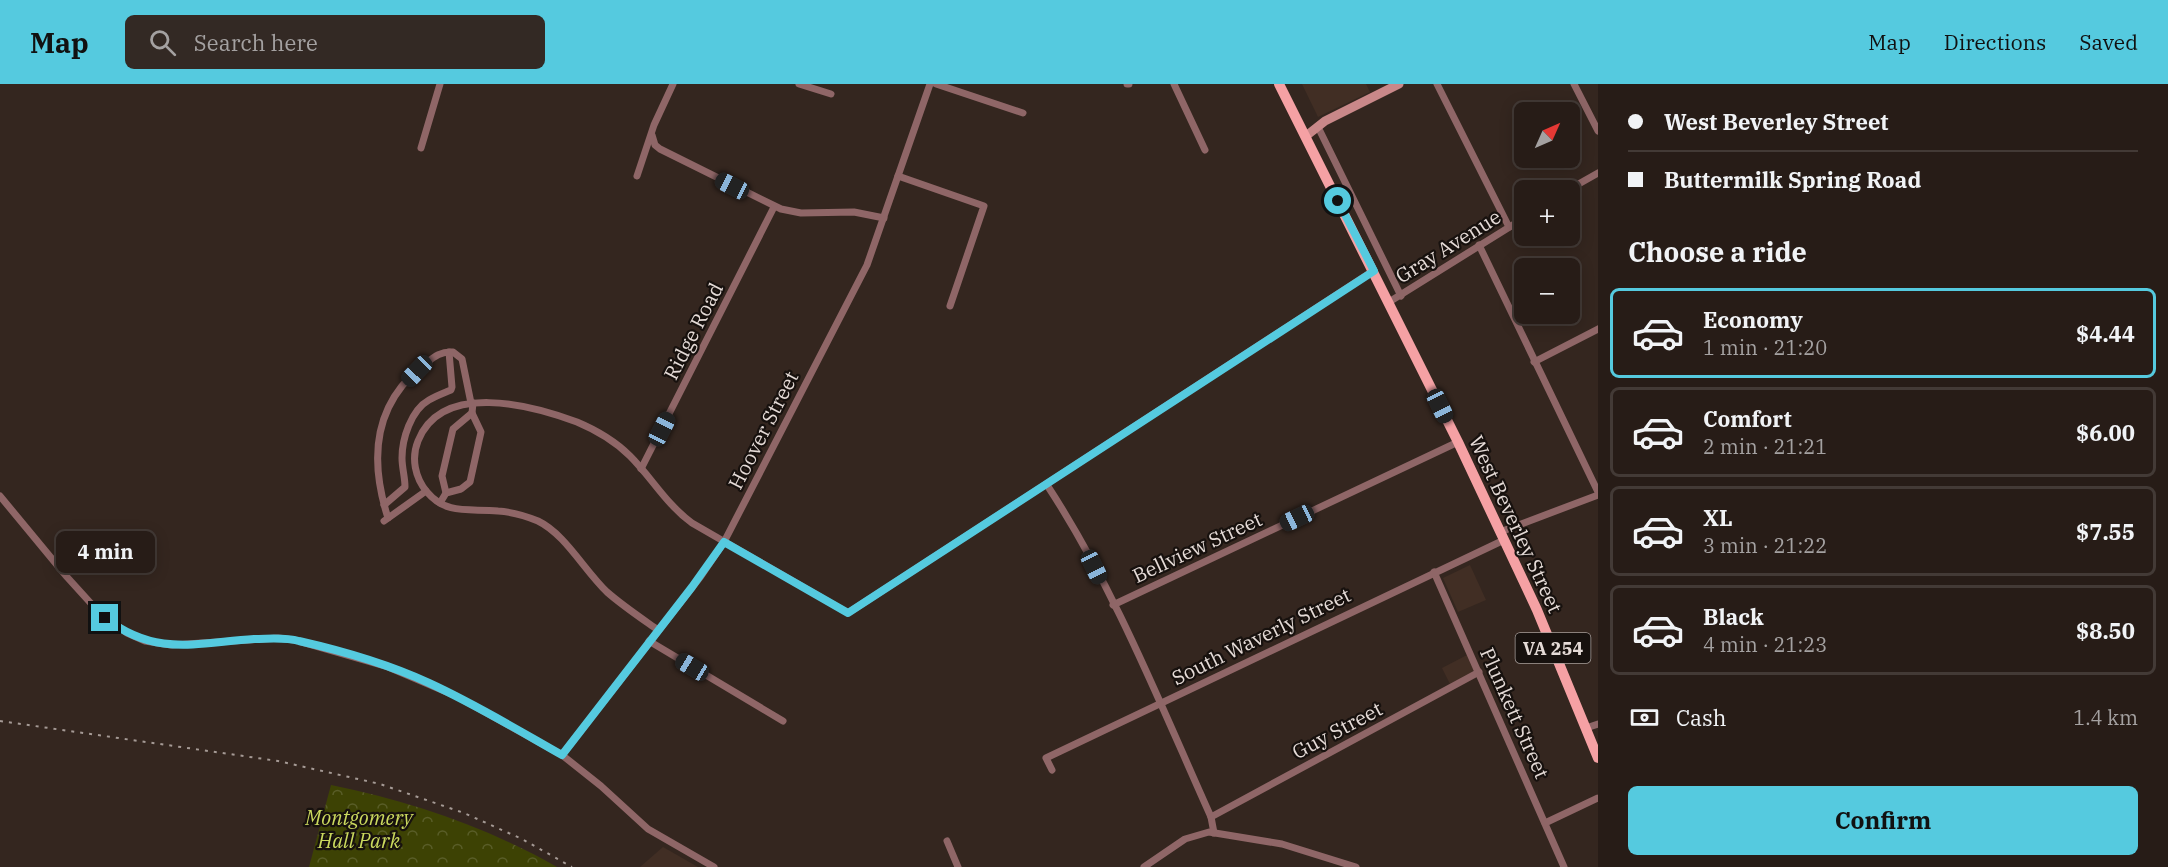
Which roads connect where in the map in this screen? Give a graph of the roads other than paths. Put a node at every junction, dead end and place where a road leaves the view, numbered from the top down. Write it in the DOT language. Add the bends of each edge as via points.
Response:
graph roads {
  1 [pos="440,84"];
  2 [pos="673,84"];
  3 [pos="799,84"];
  4 [pos="930,84"];
  5 [pos="936,84"];
  6 [pos="1174,84"];
  7 [pos="1279,84"];
  8 [pos="1399,84"];
  9 [pos="1437,84"];
  10 [pos="1574,84"];
  11 [pos="831,94"];
  12 [pos="1023,112"];
  13 [pos="1318,127"];
  14 [pos="1598,131"];
  15 [pos="652,135"];
  16 [pos="1306,136"];
  17 [pos="421,148"];
  18 [pos="1205,150"];
  19 [pos="1598,172"];
  20 [pos="638,176"];
  21 [pos="898,176"];
  22 [pos="1580,183"];
  23 [pos="774,207"];
  24 [pos="884,218"];
  25 [pos="1514,224"];
  26 [pos="1509,227"];
  27 [pos="1479,245"];
  28 [pos="1374,271"];
  29 [pos="1401,296"];
  30 [pos="1389,302"];
  31 [pos="950,306"];
  32 [pos="1598,329"];
  33 [pos="449,352"];
  34 [pos="1534,362"];
  35 [pos="472,404"];
  36 [pos="472,413"];
  37 [pos="1458,442"];
  38 [pos="641,469"];
  39 [pos="1047,484"];
  40 [pos="426,490"];
  41 [pos="446,493"];
  42 [pos="1598,493"];
  43 [pos="0,496"];
  44 [pos="440,503"];
  45 [pos="384,505"];
  46 [pos="1502,536"];
  47 [pos="724,542"];
  48 [pos="1434,572"];
  49 [pos="1113,605"];
  50 [pos="658,630"];
  51 [pos="650,641"];
  52 [pos="1479,672"];
  53 [pos="1160,703"];
  54 [pos="783,721"];
  55 [pos="1598,724"];
  56 [pos="1586,728"];
  57 [pos="562,755"];
  58 [pos="1598,758"];
  59 [pos="1052,770"];
  60 [pos="1598,798"];
  61 [pos="1211,817"];
  62 [pos="1545,823"];
  63 [pos="1214,833"];
  64 [pos="947,840"];
  65 [pos="1352,866"];
  66 [pos="714,867"];
  67 [pos="958,867"];
  68 [pos="1144,867"];
  69 [pos="1564,867"];
  1 -- 17 [label="street"];
  2 -- 15 [label="street"];
  3 -- 11 [label="street"];
  4 -- 21 [label="street, Hoover Street"];
  5 -- 12 [label="street"];
  6 -- 18 [label="street"];
  7 -- 16 [label="main road, West Beverley Street / VA 254"];
  8 -- 13 [label="street"];
  9 -- 26 [label="street"];
  10 -- 14 [label="street"];
  13 -- 16 [label="street"];
  13 -- 29 [label="street"];
  15 -- 20 [label="street"];
  15 -- 23 [label="street" via="660,149"];
  16 -- 28 [label="main road, West Beverley Street / VA 254"];
  19 -- 22 [label="street"];
  21 -- 24 [label="street, Hoover Street"];
  21 -- 31 [label="street" via="984,206"];
  23 -- 24 [label="street" via="799,213 854,212"];
  23 -- 38 [label="street, Ridge Road"];
  24 -- 47 [label="street, Hoover Street" via="863,273"];
  25 -- 26 [label="street, Gray Avenue"];
  26 -- 27 [label="street, Gray Avenue"];
  27 -- 29 [label="street, Gray Avenue"];
  27 -- 34 [label="street"];
  28 -- 30 [label="main road, West Beverley Street / VA 254"];
  28 -- 39 [label="street"];
  29 -- 30 [label="street, Gray Avenue"];
  30 -- 37 [label="main road, West Beverley Street / VA 254"];
  32 -- 34 [label="street"];
  33 -- 35 [label="street" via="462,359"];
  33 -- 45 [label="street" via="438,354 417,371 401,387 387,411 376,465"];
  33 -- 45 [label="street" via="451,390 423,404 412,420 403,449 405,487"];
  34 -- 42 [label="street"];
  35 -- 36 [label="street"];
  35 -- 38 [label="street" via="517,406 580,423 618,446"];
  35 -- 40 [label="street" via="441,412 423,430 414,460"];
  36 -- 41 [label="street" via="453,429 442,476"];
  36 -- 41 [label="street" via="481,432 471,482"];
  37 -- 46 [label="main road, West Beverley Street / VA 254"];
  37 -- 49 [label="street, Bellview Street"];
  38 -- 47 [label="street" via="671,506"];
  39 -- 47 [label="street" via="848,613"];
  39 -- 49 [label="street" via="1076,530"];
  40 -- 44 [label="street"];
  40 -- 45 [label="street" via="386,520"];
  41 -- 44 [label="street"];
  42 -- 46 [label="street, South Waverly Street"];
  43 -- 57 [label="street" via="90,603 127,633 171,645 278,638 326,648 429,683"];
  44 -- 50 [label="street" via="460,511 522,515 549,527 608,593"];
  46 -- 48 [label="street, South Waverly Street"];
  46 -- 56 [label="main road, West Beverley Street / VA 254"];
  47 -- 50 [label="street, Hoover Street"];
  48 -- 52 [label="street, Plunkett Street"];
  48 -- 53 [label="street, South Waverly Street"];
  49 -- 53 [label="street"];
  50 -- 51 [label="street, Hoover Street"];
  51 -- 54 [label="street"];
  51 -- 57 [label="street, Hoover Street"];
  52 -- 61 [label="street, Guy Street"];
  52 -- 62 [label="street, Plunkett Street"];
  53 -- 59 [label="street, South Waverly Street" via="1046,758"];
  53 -- 61 [label="street"];
  55 -- 56 [label="street"];
  56 -- 58 [label="main road, West Beverley Street / VA 254"];
  57 -- 66 [label="street" via="648,829"];
  60 -- 62 [label="street"];
  61 -- 63 [label="street"];
  62 -- 69 [label="street, Plunkett Street"];
  63 -- 65 [label="street" via="1281,844"];
  63 -- 68 [label="street" via="1192,836"];
  64 -- 67 [label="street"];
}
